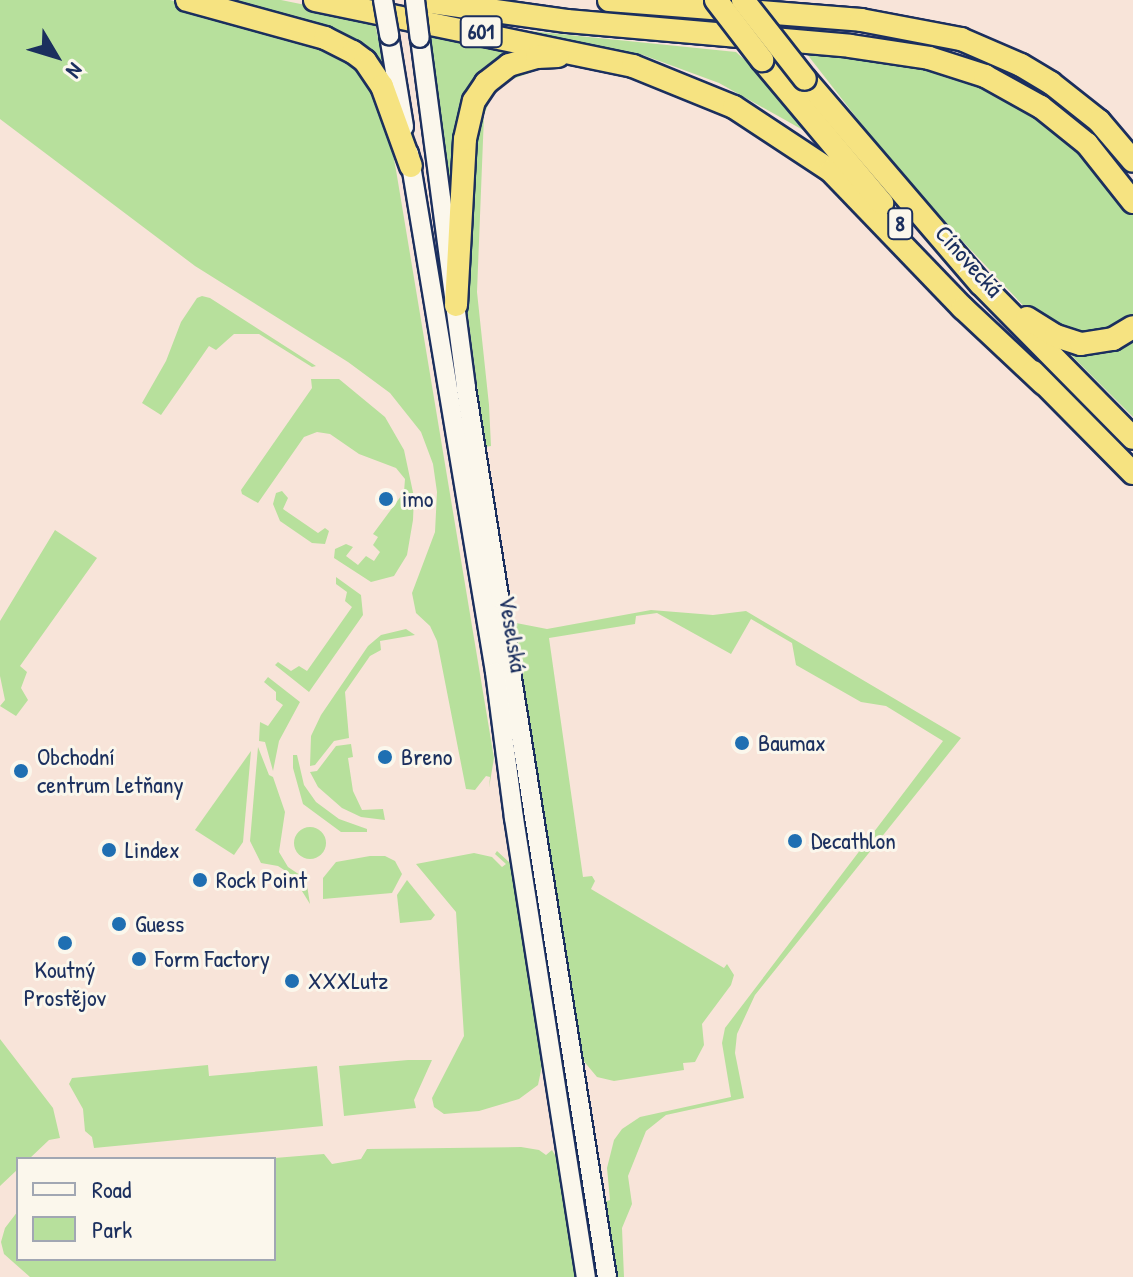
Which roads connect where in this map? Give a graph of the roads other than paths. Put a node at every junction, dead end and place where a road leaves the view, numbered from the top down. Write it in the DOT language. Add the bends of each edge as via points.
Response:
graph roads {
  1 [pos="187,0"];
  2 [pos="315,0"];
  3 [pos="383,0"];
  4 [pos="609,0"];
  5 [pos="716,0"];
  6 [pos="743,0"];
  7 [pos="422,1"];
  8 [pos="633,66"];
  9 [pos="1133,161"];
  10 [pos="411,166"];
  11 [pos="1133,202"];
  12 [pos="981,284"];
  13 [pos="456,305"];
  14 [pos="1133,327"];
  15 [pos="1043,383"];
  16 [pos="1133,438"];
  17 [pos="1133,473"];
  18 [pos="586,1277"];
  19 [pos="607,1277"];
  1 -- 10 [label="highway" via="325,38 353,52 382,86"];
  2 -- 8 [label="highway, 601"];
  3 -- 10 [label="main road, Veselská, bridge"];
  4 -- 9 [label="highway" via="861,20 961,39 1051,83 1099,121"];
  5 -- 15 [label="highway, Cínovecká / 8, bridge" via="871,191"];
  6 -- 12 [label="highway, Cínovecká / 8, bridge"];
  7 -- 11 [label="highway, 601" via="567,21 906,52 958,66 1009,88 1063,123 1104,161"];
  7 -- 13 [label="main road, Veselská, bridge" via="420,38"];
  8 -- 13 [label="highway" via="537,57 509,65 486,83 470,112 465,139"];
  8 -- 15 [label="highway" via="734,107 818,161"];
  10 -- 18 [label="main road, Veselská" via="495,672"];
  12 -- 14 [label="highway" via="1039,327 1069,341 1103,342"];
  12 -- 16 [label="highway, Cínovecká / 8"];
  13 -- 19 [label="main road, Veselská"];
  15 -- 17 [label="highway, Cínovecká / 8"];
}
